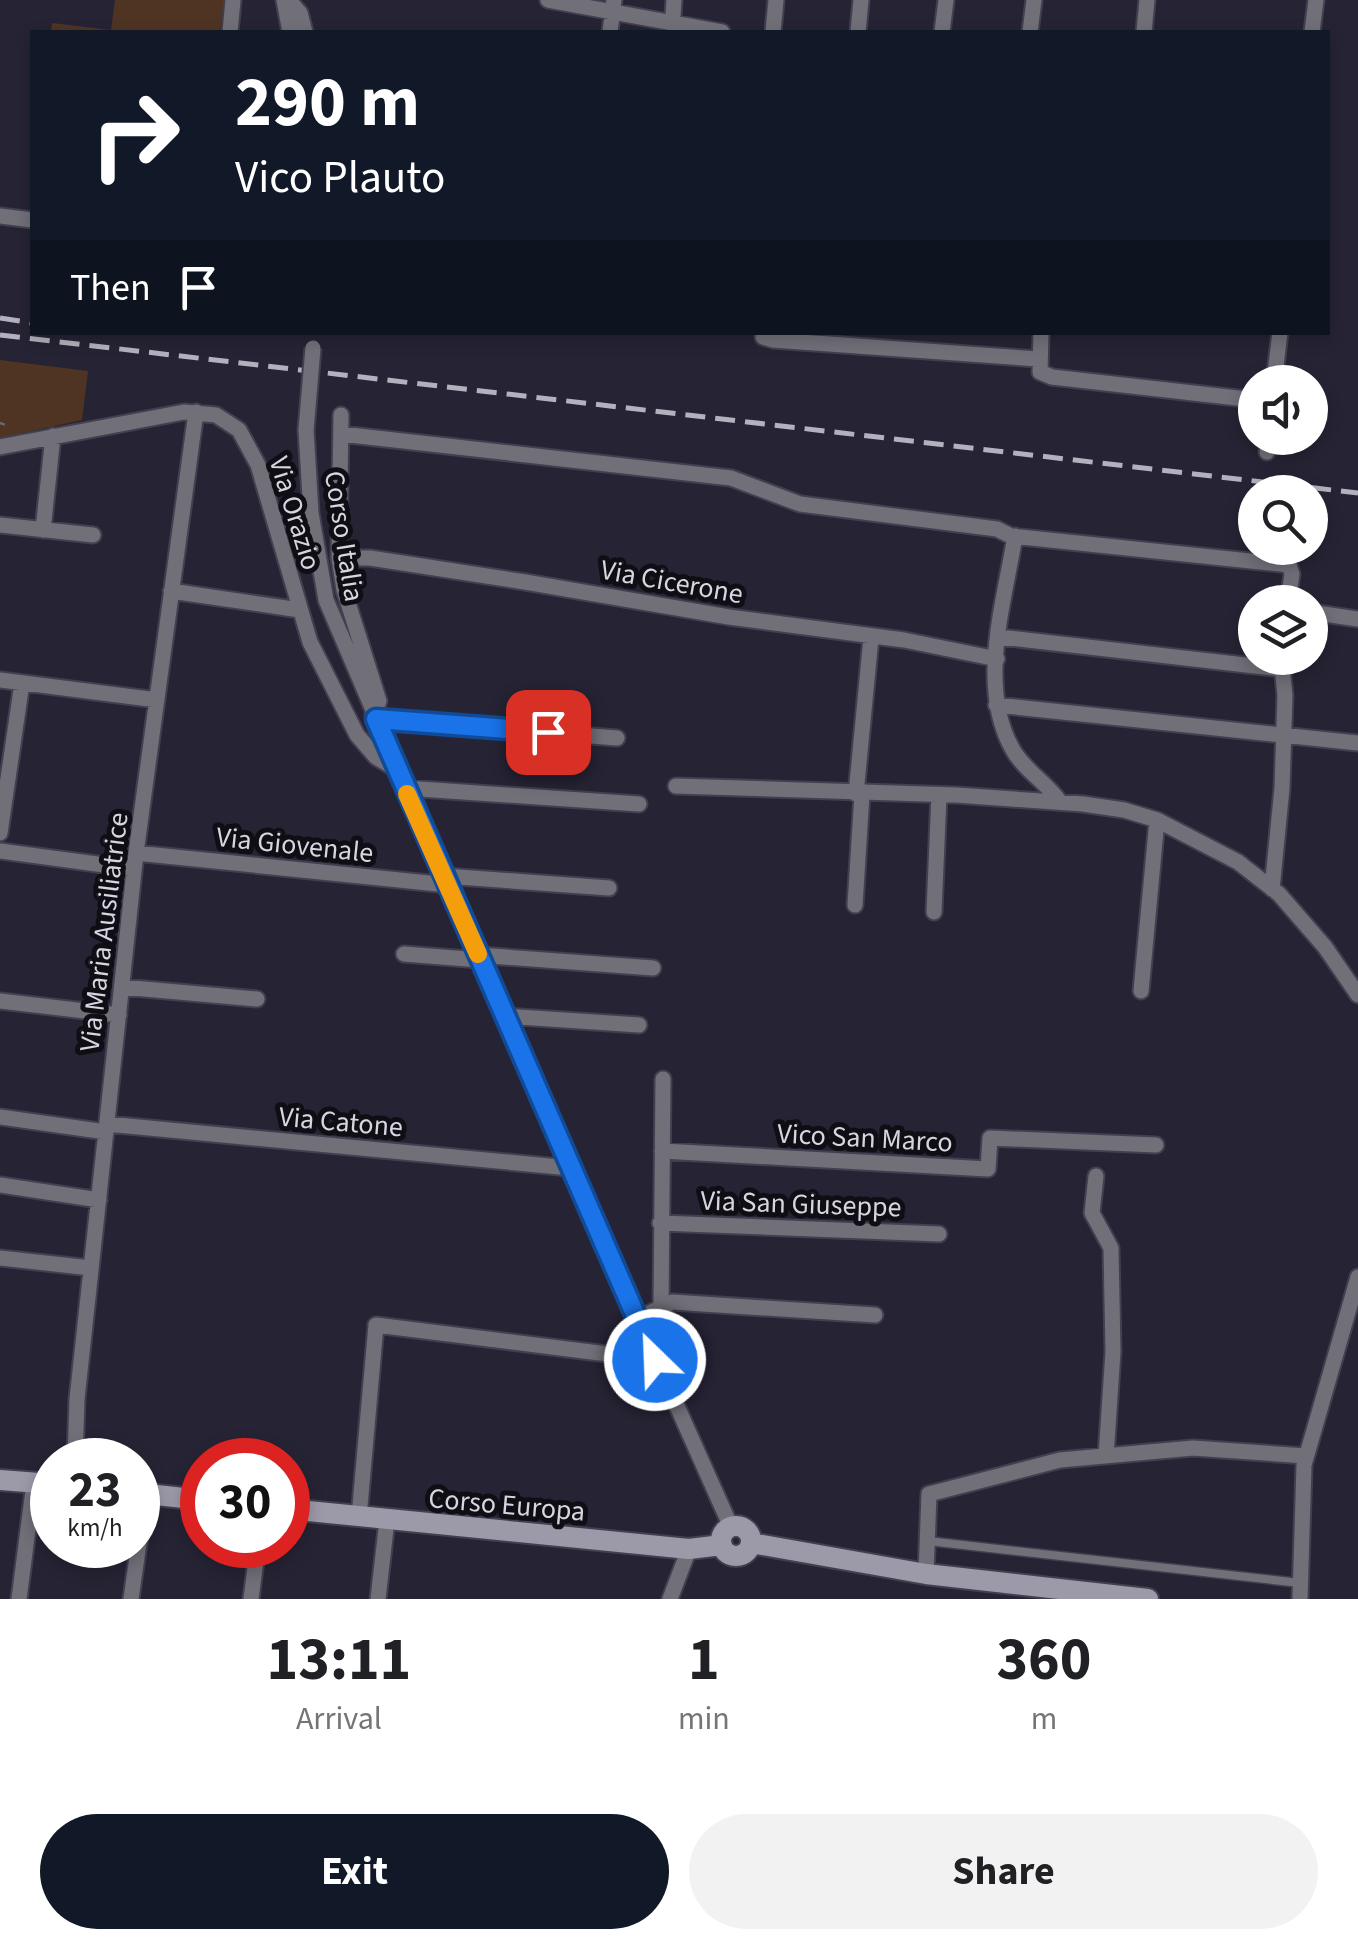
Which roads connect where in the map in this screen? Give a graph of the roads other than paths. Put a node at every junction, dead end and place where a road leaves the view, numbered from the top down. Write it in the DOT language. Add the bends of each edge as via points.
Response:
graph roads {
  1 [pos="233,0"];
  2 [pos="287,0"];
  3 [pos="548,0"];
  4 [pos="674,0"];
  5 [pos="776,0"];
  6 [pos="861,0"];
  7 [pos="946,0"];
  8 [pos="1034,0"];
  9 [pos="1147,0"];
  10 [pos="1316,0"];
  11 [pos="613,6"];
  12 [pos="672,28"];
  13 [pos="230,30"];
  14 [pos="290,30"];
  15 [pos="304,30"];
  16 [pos="697,30"];
  17 [pos="773,30"];
  18 [pos="858,30"];
  19 [pos="942,30"];
  20 [pos="1030,30"];
  21 [pos="1144,30"];
  22 [pos="1312,30"];
  23 [pos="0,216"];
  24 [pos="30,220"];
  25 [pos="763,335"];
  26 [pos="1041,335"];
  27 [pos="1280,335"];
  28 [pos="314,340"];
  29 [pos="1276,365"];
  30 [pos="1039,366"];
  31 [pos="1238,398"];
  32 [pos="196,412"];
  33 [pos="341,415"];
  34 [pos="341,434"];
  35 [pos="53,436"];
  36 [pos="0,447"];
  37 [pos="0,525"];
  38 [pos="43,530"];
  39 [pos="93,535"];
  40 [pos="1015,536"];
  41 [pos="338,558"];
  42 [pos="1290,585"];
  43 [pos="171,591"];
  44 [pos="300,610"];
  45 [pos="1328,615"];
  46 [pos="1358,619"];
  47 [pos="1000,637"];
  48 [pos="871,638"];
  49 [pos="997,659"];
  50 [pos="1238,659"];
  51 [pos="1282,675"];
  52 [pos="0,680"];
  53 [pos="22,683"];
  54 [pos="156,700"];
  55 [pos="996,705"];
  56 [pos="374,716"];
  57 [pos="1282,734"];
  58 [pos="617,738"];
  59 [pos="1358,743"];
  60 [pos="396,768"];
  61 [pos="676,786"];
  62 [pos="405,788"];
  63 [pos="859,794"];
  64 [pos="940,795"];
  65 [pos="1060,802"];
  66 [pos="639,804"];
  67 [pos="1158,820"];
  68 [pos="0,834"];
  69 [pos="0,851"];
  70 [pos="135,861"];
  71 [pos="447,881"];
  72 [pos="608,888"];
  73 [pos="1272,889"];
  74 [pos="855,904"];
  75 [pos="934,912"];
  76 [pos="404,954"];
  77 [pos="479,958"];
  78 [pos="653,968"];
  79 [pos="122,987"];
  80 [pos="1141,991"];
  81 [pos="1358,995"];
  82 [pos="257,999"];
  83 [pos="0,1002"];
  84 [pos="118,1015"];
  85 [pos="504,1016"];
  86 [pos="639,1025"];
  87 [pos="663,1079"];
  88 [pos="0,1118"];
  89 [pos="107,1128"];
  90 [pos="1156,1145"];
  91 [pos="662,1151"];
  92 [pos="570,1168"];
  93 [pos="1096,1176"];
  94 [pos="0,1185"];
  95 [pos="98,1200"];
  96 [pos="660,1223"];
  97 [pos="939,1234"];
  98 [pos="0,1258"];
  99 [pos="91,1268"];
  100 [pos="1358,1277"];
  101 [pos="661,1307"];
  102 [pos="875,1315"];
  103 [pos="637,1319"];
  104 [pos="655,1360"];
  105 [pos="76,1438"];
  106 [pos="1106,1456"];
  107 [pos="1306,1456"];
  108 [pos="0,1480"];
  109 [pos="30,1483"];
  110 [pos="310,1512"];
  111 [pos="360,1518"];
  112 [pos="387,1520"];
  113 [pos="726,1536"];
  114 [pos="928,1540"];
  115 [pos="30,1546"];
  116 [pos="688,1549"];
  117 [pos="134,1568"];
  118 [pos="255,1568"];
  119 [pos="926,1574"];
  120 [pos="1300,1591"];
  121 [pos="19,1599"];
  122 [pos="131,1599"];
  123 [pos="250,1599"];
  124 [pos="378,1599"];
  125 [pos="670,1599"];
  126 [pos="1148,1599"];
  1 -- 13 [label="street"];
  2 -- 14 [label="street"];
  2 -- 15 [label="street" via="300,13"];
  3 -- 11 [label="street"];
  4 -- 12 [label="street"];
  5 -- 17 [label="street"];
  6 -- 18 [label="street"];
  7 -- 19 [label="street"];
  8 -- 20 [label="street"];
  9 -- 21 [label="street"];
  10 -- 22 [label="street"];
  11 -- 12 [label="street"];
  12 -- 16 [label="street"];
  23 -- 24 [label="street"];
  25 -- 30 [label="street"];
  26 -- 30 [label="street"];
  27 -- 29 [label="street"];
  28 -- 56 [label="street, Corso Italia, bridge" via="306,430 311,512 326,600"];
  30 -- 31 [label="street" via="1052,377"];
  32 -- 35 [label="street"];
  32 -- 43 [label="street, Via Maria Ausiliatrice"];
  32 -- 44 [label="street, Via Orazio" via="239,430 252,454"];
  33 -- 34 [label="street"];
  34 -- 40 [label="street" via="731,478 800,504"];
  34 -- 41 [label="street"];
  35 -- 36 [label="street"];
  35 -- 38 [label="street"];
  37 -- 38 [label="street"];
  38 -- 39 [label="street"];
  40 -- 42 [label="street" via="1289,565"];
  40 -- 47 [label="street"];
  41 -- 48 [label="street, Via Cicerone"];
  41 -- 56 [label="street" via="378,701"];
  43 -- 44 [label="street"];
  43 -- 54 [label="street, Via Maria Ausiliatrice"];
  44 -- 60 [label="street, Via Orazio" via="357,735"];
  45 -- 46 [label="street"];
  47 -- 49 [label="street"];
  47 -- 50 [label="street"];
  48 -- 49 [label="street, Via Cicerone"];
  48 -- 63 [label="street"];
  49 -- 55 [label="street"];
  51 -- 57 [label="street"];
  52 -- 53 [label="street"];
  53 -- 54 [label="street"];
  53 -- 68 [label="street"];
  54 -- 70 [label="street, Via Maria Ausiliatrice"];
  55 -- 57 [label="street"];
  55 -- 65 [label="street" via="1016,754"];
  56 -- 58 [label="street"];
  56 -- 60 [label="street, Corso Italia"];
  57 -- 59 [label="street"];
  57 -- 73 [label="street"];
  60 -- 62 [label="street, Corso Italia"];
  61 -- 63 [label="street"];
  62 -- 66 [label="street"];
  62 -- 71 [label="street, Corso Italia"];
  63 -- 64 [label="street"];
  63 -- 74 [label="street"];
  64 -- 65 [label="street"];
  64 -- 75 [label="street"];
  65 -- 67 [label="street"];
  67 -- 73 [label="street" via="1238,862"];
  67 -- 80 [label="street"];
  69 -- 70 [label="street, Via Giovenale"];
  70 -- 71 [label="street, Via Giovenale"];
  70 -- 79 [label="street, Via Maria Ausiliatrice"];
  71 -- 72 [label="street, Via Giovenale"];
  71 -- 77 [label="street, Corso Italia"];
  73 -- 81 [label="street"];
  76 -- 77 [label="street"];
  77 -- 78 [label="street"];
  77 -- 85 [label="street, Corso Italia"];
  79 -- 82 [label="street"];
  79 -- 84 [label="street, Via Maria Ausiliatrice"];
  83 -- 84 [label="street"];
  84 -- 89 [label="street, Via Maria Ausiliatrice"];
  85 -- 86 [label="street"];
  85 -- 92 [label="street, Corso Italia"];
  87 -- 91 [label="street"];
  88 -- 89 [label="street, Via Catone"];
  89 -- 92 [label="street, Via Catone"];
  89 -- 95 [label="street, Via Maria Ausiliatrice"];
  90 -- 91 [label="street, Vico San Marco" via="990,1138 988,1169"];
  91 -- 96 [label="street"];
  92 -- 103 [label="street, Corso Italia"];
  93 -- 106 [label="street" via="1092,1214 1111,1248"];
  94 -- 95 [label="street"];
  95 -- 99 [label="street, Via Maria Ausiliatrice"];
  96 -- 97 [label="street, Via San Giuseppe"];
  96 -- 101 [label="street"];
  98 -- 99 [label="street"];
  99 -- 105 [label="street, Via Maria Ausiliatrice"];
  100 -- 107 [label="street"];
  101 -- 102 [label="street" via="672,1302"];
  101 -- 103 [label="street"];
  103 -- 104 [label="street, Corso Italia"];
  104 -- 111 [label="street" via="376,1325"];
  104 -- 113 [label="street, Corso Italia"];
  106 -- 107 [label="street" via="1193,1448"];
  106 -- 114 [label="street" via="1060,1460 930,1494"];
  107 -- 120 [label="street"];
  108 -- 109 [label="street"];
  110 -- 111 [label="street, Corso Europa"];
  111 -- 112 [label="street, Corso Europa"];
  112 -- 116 [label="street, Corso Europa"];
  112 -- 124 [label="street"];
  113 -- 116 [label="street, Corso Europa"];
  113 -- 119 [label="street, Corso Europa" via="727,1553 737,1556 751,1543"];
  114 -- 119 [label="street"];
  114 -- 120 [label="lane"];
  115 -- 121 [label="street"];
  116 -- 125 [label="street"];
  117 -- 122 [label="street"];
  118 -- 123 [label="street"];
  119 -- 126 [label="street"];
}
